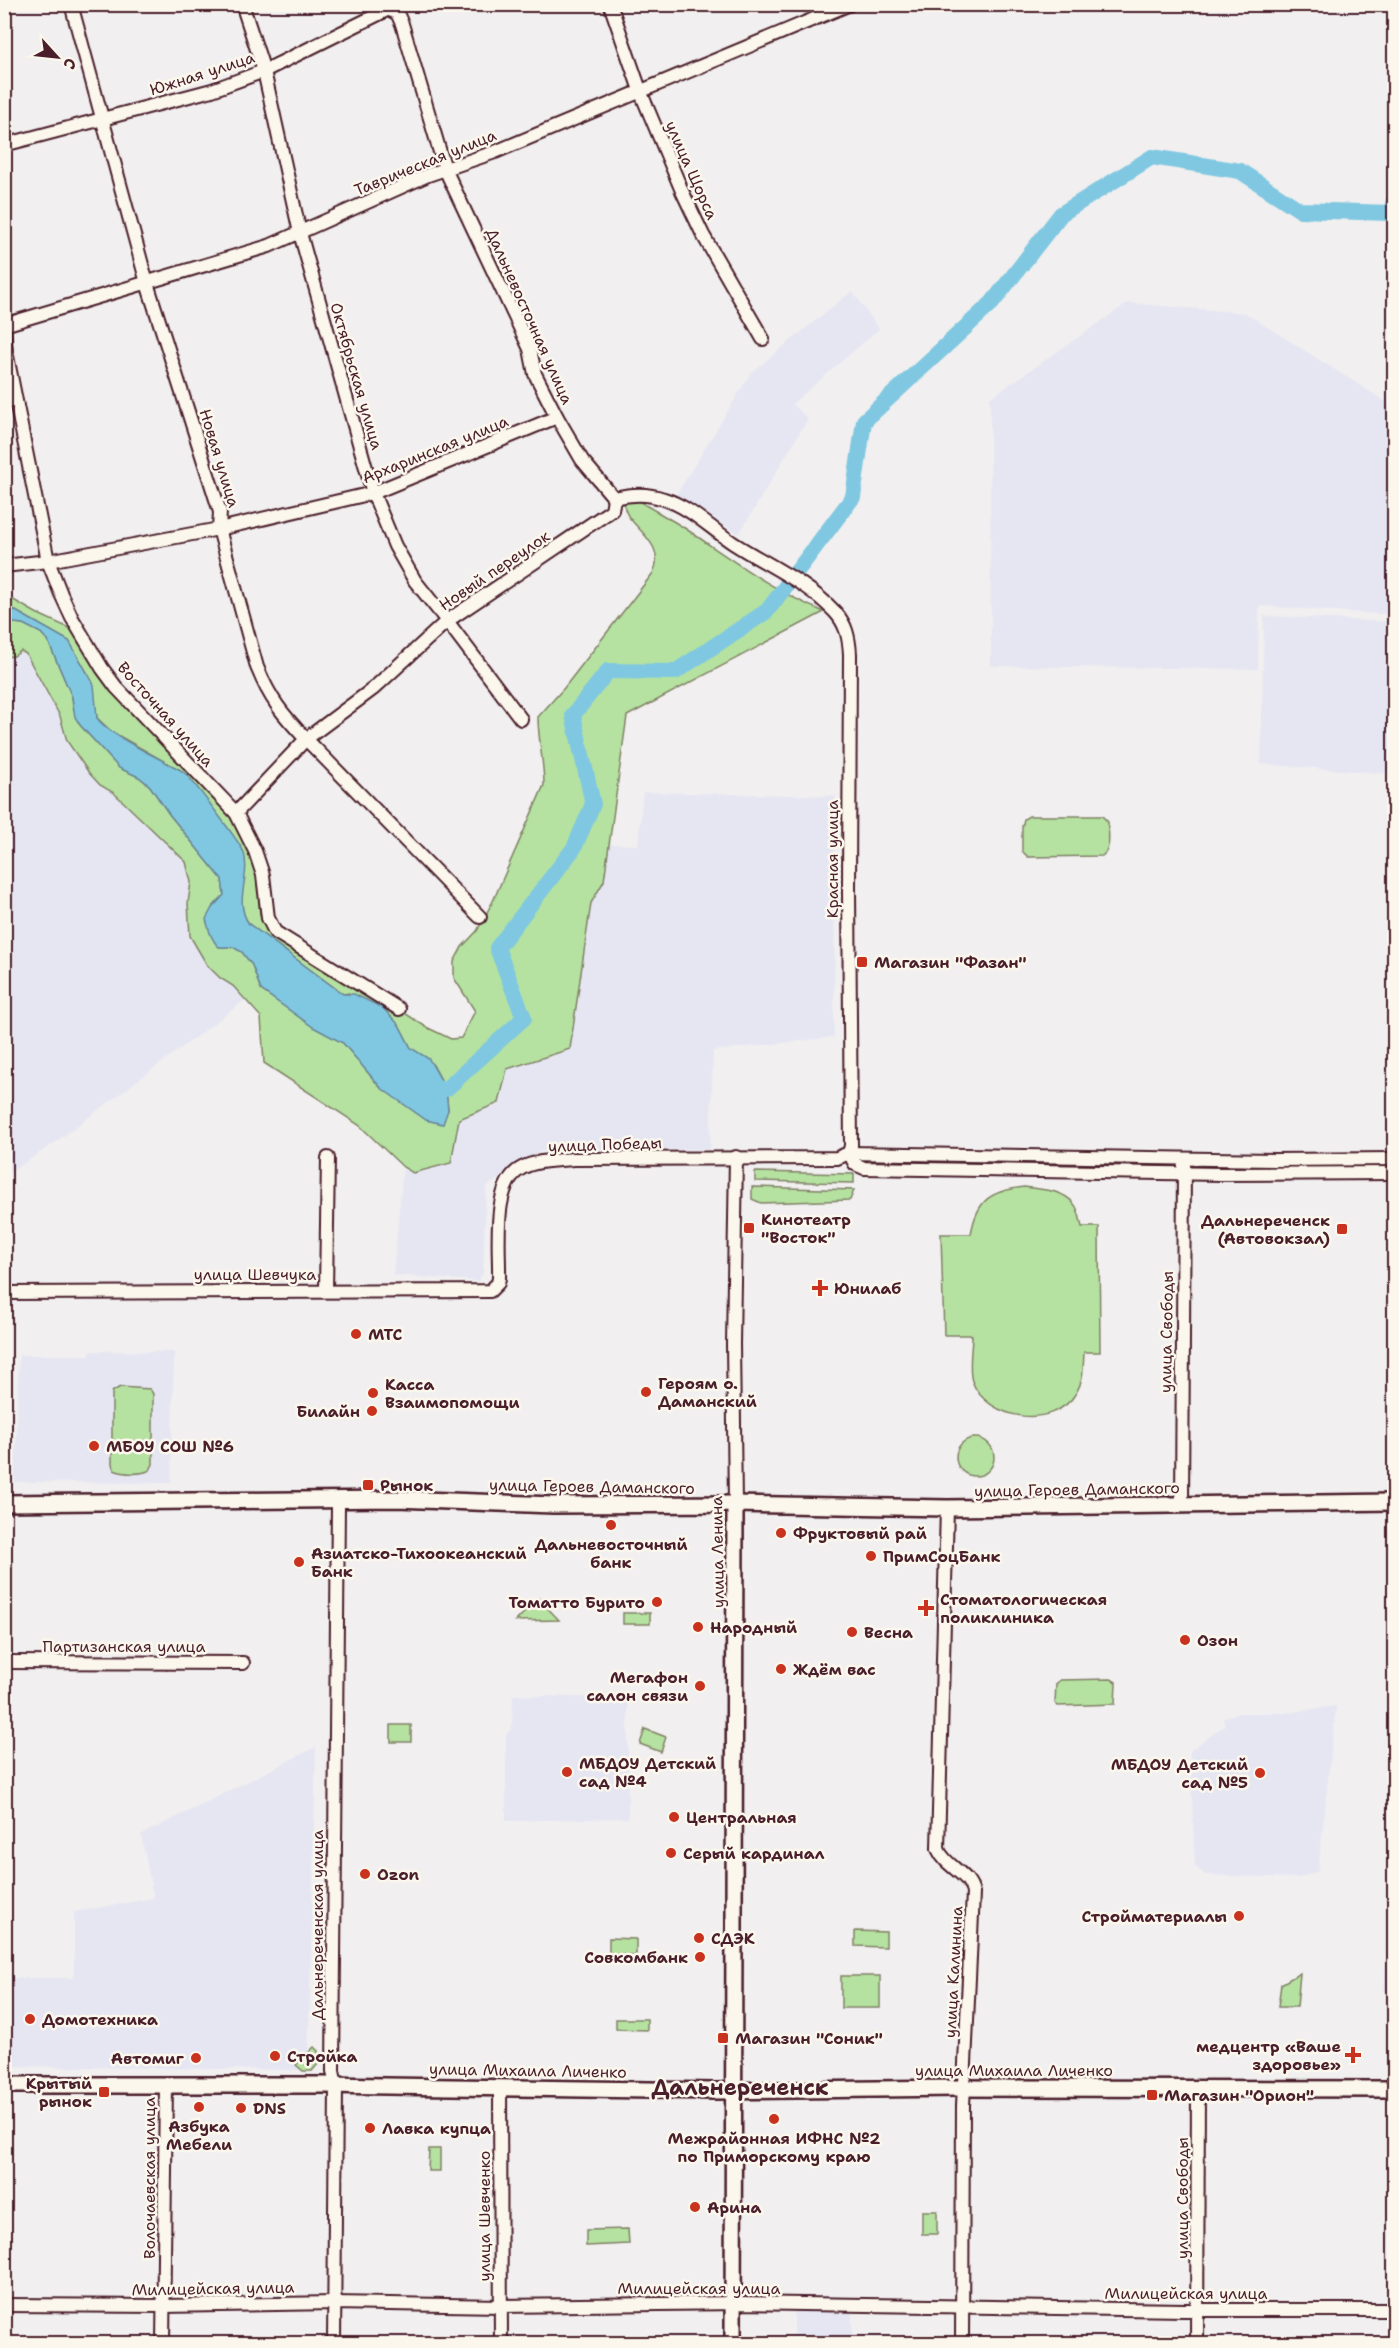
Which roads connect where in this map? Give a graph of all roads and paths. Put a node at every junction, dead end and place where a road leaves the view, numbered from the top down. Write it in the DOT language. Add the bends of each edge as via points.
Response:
graph roads {
  1 [pos="71,4"];
  2 [pos="242,4"];
  3 [pos="610,4"];
  4 [pos="849,4"];
  5 [pos="392,6"];
  6 [pos="264,71"];
  7 [pos="641,93"];
  8 [pos="103,120"];
  9 [pos="4,145"];
  10 [pos="445,169"];
  11 [pos="300,233"];
  12 [pos="147,283"];
  13 [pos="4,325"];
  14 [pos="4,333"];
  15 [pos="764,339"];
  16 [pos="557,417"];
  17 [pos="373,493"];
  18 [pos="614,498"];
  19 [pos="219,529"];
  20 [pos="48,561"];
  21 [pos="4,566"];
  22 [pos="447,621"];
  23 [pos="520,719"];
  24 [pos="306,739"];
  25 [pos="236,813"];
  26 [pos="480,916"];
  27 [pos="399,1009"];
  28 [pos="849,1153"];
  29 [pos="736,1157"];
  30 [pos="328,1158"];
  31 [pos="1184,1159"];
  32 [pos="1395,1159"];
  33 [pos="1184,1173"];
  34 [pos="1395,1173"];
  35 [pos="499,1278"];
  36 [pos="326,1291"];
  37 [pos="4,1293"];
  38 [pos="1395,1502"];
  39 [pos="4,1503"];
  40 [pos="735,1504"];
  41 [pos="338,1506"];
  42 [pos="1182,1506"];
  43 [pos="947,1508"];
  44 [pos="4,1662"];
  45 [pos="243,1662"];
  46 [pos="4,2085"];
  47 [pos="166,2085"];
  48 [pos="336,2086"];
  49 [pos="500,2088"];
  50 [pos="963,2088"];
  51 [pos="1198,2088"];
  52 [pos="1395,2089"];
  53 [pos="735,2090"];
  54 [pos="334,2303"];
  55 [pos="733,2303"];
  56 [pos="4,2305"];
  57 [pos="164,2306"];
  58 [pos="501,2306"];
  59 [pos="961,2306"];
  60 [pos="1197,2310"];
  61 [pos="1395,2310"];
  62 [pos="163,2343"];
  63 [pos="334,2343"];
  64 [pos="501,2343"];
  65 [pos="733,2343"];
  66 [pos="962,2343"];
  67 [pos="1197,2343"];
  1 -- 8 [label="street, Новая улица"];
  2 -- 6 [label="street, Октябрьская улица"];
  3 -- 7 [label="street, улица Щорса"];
  4 -- 7 [label="street, Таврическая улица"];
  5 -- 6 [label="street, Южная улица"];
  5 -- 10 [label="street, Дальневосточная улица" via="402,24"];
  6 -- 8 [label="street, Южная улица" via="212,90"];
  6 -- 11 [label="street, Октябрьская улица"];
  7 -- 10 [label="street, Таврическая улица"];
  7 -- 15 [label="street, улица Щорса" via="703,235"];
  8 -- 9 [label="street, Южная улица"];
  8 -- 12 [label="street, Новая улица"];
  10 -- 11 [label="street, Таврическая улица"];
  10 -- 16 [label="street, Дальневосточная улица" via="530,349 535,374"];
  11 -- 12 [label="street, Таврическая улица"];
  11 -- 17 [label="street, Октябрьская улица"];
  12 -- 13 [label="street, Таврическая улица"];
  12 -- 19 [label="street, Новая улица" via="220,512"];
  14 -- 20 [label="street, Восточная улица"];
  16 -- 17 [label="street, Архаринская улица"];
  16 -- 18 [label="street, Дальневосточная улица" via="582,460"];
  17 -- 19 [label="street, Архаринская улица"];
  17 -- 22 [label="street, Октябрьская улица" via="404,564"];
  18 -- 22 [label="street, Новый переулок" via="612,510"];
  18 -- 28 [label="street, Красная улица" via="646,494 666,499 802,585 835,612 847,630"];
  19 -- 20 [label="street, Архаринская улица"];
  19 -- 24 [label="street, Новая улица" via="257,667 280,712"];
  20 -- 21 [label="street, Архаринская улица"];
  20 -- 25 [label="street, Восточная улица" via="72,618 108,676"];
  22 -- 23 [label="street, Октябрьская улица"];
  22 -- 24 [label="street, Новый переулок" via="372,689"];
  24 -- 25 [label="street, Новый переулок"];
  24 -- 26 [label="street, Новая улица"];
  25 -- 27 [label="street, Восточная улица" via="263,875 268,918 275,932"];
  28 -- 29 [label="street, улица Победы" via="837,1158"];
  28 -- 31 [label="street, улица Победы"];
  28 -- 33 [label="street" via="855,1164 864,1168"];
  29 -- 35 [label="street, улица Победы" via="573,1159 521,1168 501,1197"];
  29 -- 40 [label="street, улица Ленина"];
  30 -- 36 [label="street"];
  31 -- 32 [label="street, улица Победы"];
  31 -- 33 [label="street, улица Свободы"];
  33 -- 34 [label="street"];
  33 -- 42 [label="street, улица Свободы"];
  35 -- 36 [label="street, улица Шевчука" via="490,1291"];
  36 -- 37 [label="street, улица Шевчука"];
  38 -- 42 [label="main road, улица Героев Даманского"];
  39 -- 40 [label="main road, улица Героев Даманского" via="361,1499 553,1505"];
  40 -- 43 [label="main road, улица Героев Даманского"];
  40 -- 53 [label="main road, улица Ленина"];
  41 -- 48 [label="street, Дальнереченская улица" via="333,1978"];
  42 -- 43 [label="main road, улица Героев Даманского"];
  43 -- 50 [label="street, улица Калинина" via="938,1849 946,1862 968,1881 973,1893"];
  44 -- 45 [label="street, Партизанская улица"];
  46 -- 47 [label="main road, улица Михаила Личенко"];
  47 -- 48 [label="main road, улица Михаила Личенко"];
  47 -- 57 [label="street, Волочаевская улица"];
  48 -- 49 [label="main road, улица Михаила Личенко"];
  48 -- 54 [label="street, Дальнереченская улица"];
  49 -- 53 [label="main road, улица Михаила Личенко"];
  49 -- 58 [label="street, улица Шевченко"];
  50 -- 51 [label="main road, улица Михаила Личенко"];
  50 -- 53 [label="main road, улица Михаила Личенко"];
  50 -- 59 [label="street, улица Калинина"];
  51 -- 52 [label="main road, улица Михаила Личенко"];
  51 -- 60 [label="street, улица Свободы"];
  53 -- 55 [label="main road, улица Ленина"];
  54 -- 57 [label="street, Милицейская улица"];
  54 -- 58 [label="street, Милицейская улица"];
  54 -- 63 [label="street, Дальнереченская улица"];
  55 -- 58 [label="street, Милицейская улица"];
  55 -- 59 [label="street, Милицейская улица"];
  55 -- 65 [label="main road, улица Ленина"];
  56 -- 57 [label="street, Милицейская улица"];
  57 -- 62 [label="street, Волочаевская улица"];
  58 -- 64 [label="street, улица Шевченко"];
  59 -- 60 [label="street, Милицейская улица"];
  59 -- 66 [label="street, улица Калинина"];
  60 -- 61 [label="street, Милицейская улица"];
  60 -- 67 [label="street, улица Свободы"];
}
